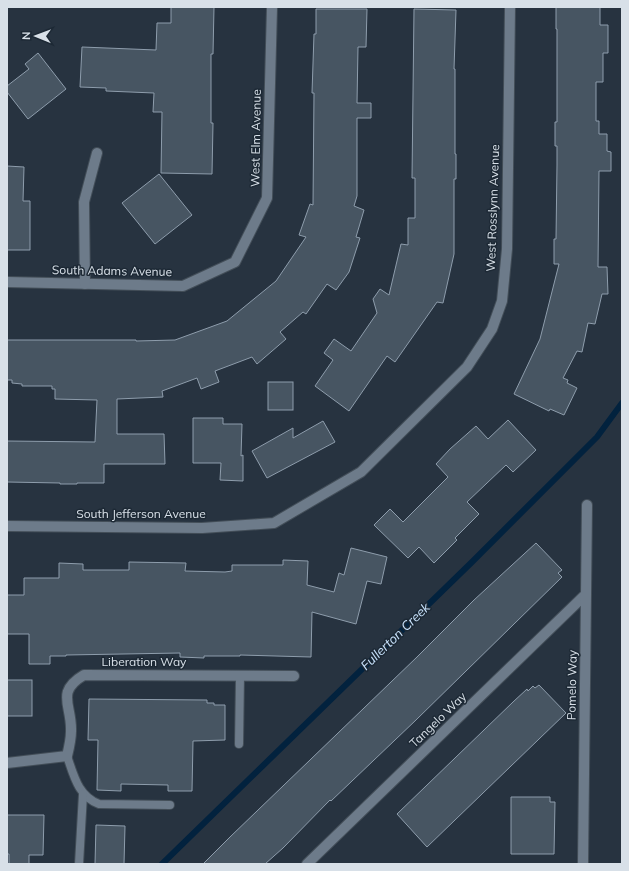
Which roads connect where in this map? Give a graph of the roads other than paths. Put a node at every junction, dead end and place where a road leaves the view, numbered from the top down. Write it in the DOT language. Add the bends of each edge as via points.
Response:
graph roads {
  1 [pos="272,7"];
  2 [pos="510,7"];
  3 [pos="97,153"];
  4 [pos="235,262"];
  5 [pos="7,282"];
  6 [pos="85,284"];
  7 [pos="587,506"];
  8 [pos="274,524"];
  9 [pos="7,526"];
  10 [pos="586,594"];
  11 [pos="240,676"];
  12 [pos="294,676"];
  13 [pos="239,744"];
  14 [pos="68,756"];
  15 [pos="7,763"];
  16 [pos="83,794"];
  17 [pos="170,805"];
  18 [pos="79,864"];
  19 [pos="307,864"];
  20 [pos="584,864"];
  1 -- 4 [label="street, West Elm Avenue" via="267,198"];
  2 -- 8 [label="street, West Rosslynn Avenue" via="507,249 502,301 492,330 467,367 362,472"];
  3 -- 6 [label="street" via="84,202"];
  4 -- 6 [label="street, South Adams Avenue" via="183,286"];
  5 -- 6 [label="street, South Adams Avenue"];
  7 -- 10 [label="street, Pomelo Way"];
  8 -- 9 [label="street, South Jefferson Avenue" via="202,528"];
  10 -- 19 [label="street, Tangelo Way"];
  10 -- 20 [label="street, Pomelo Way"];
  11 -- 12 [label="street, Liberation Way"];
  11 -- 13 [label="lane"];
  11 -- 14 [label="street, Liberation Way" via="84,675 68,688 71,731"];
  14 -- 15 [label="street"];
  14 -- 16 [label="lane"];
  16 -- 17 [label="lane" via="90,801 99,804"];
  16 -- 18 [label="lane"];
}
